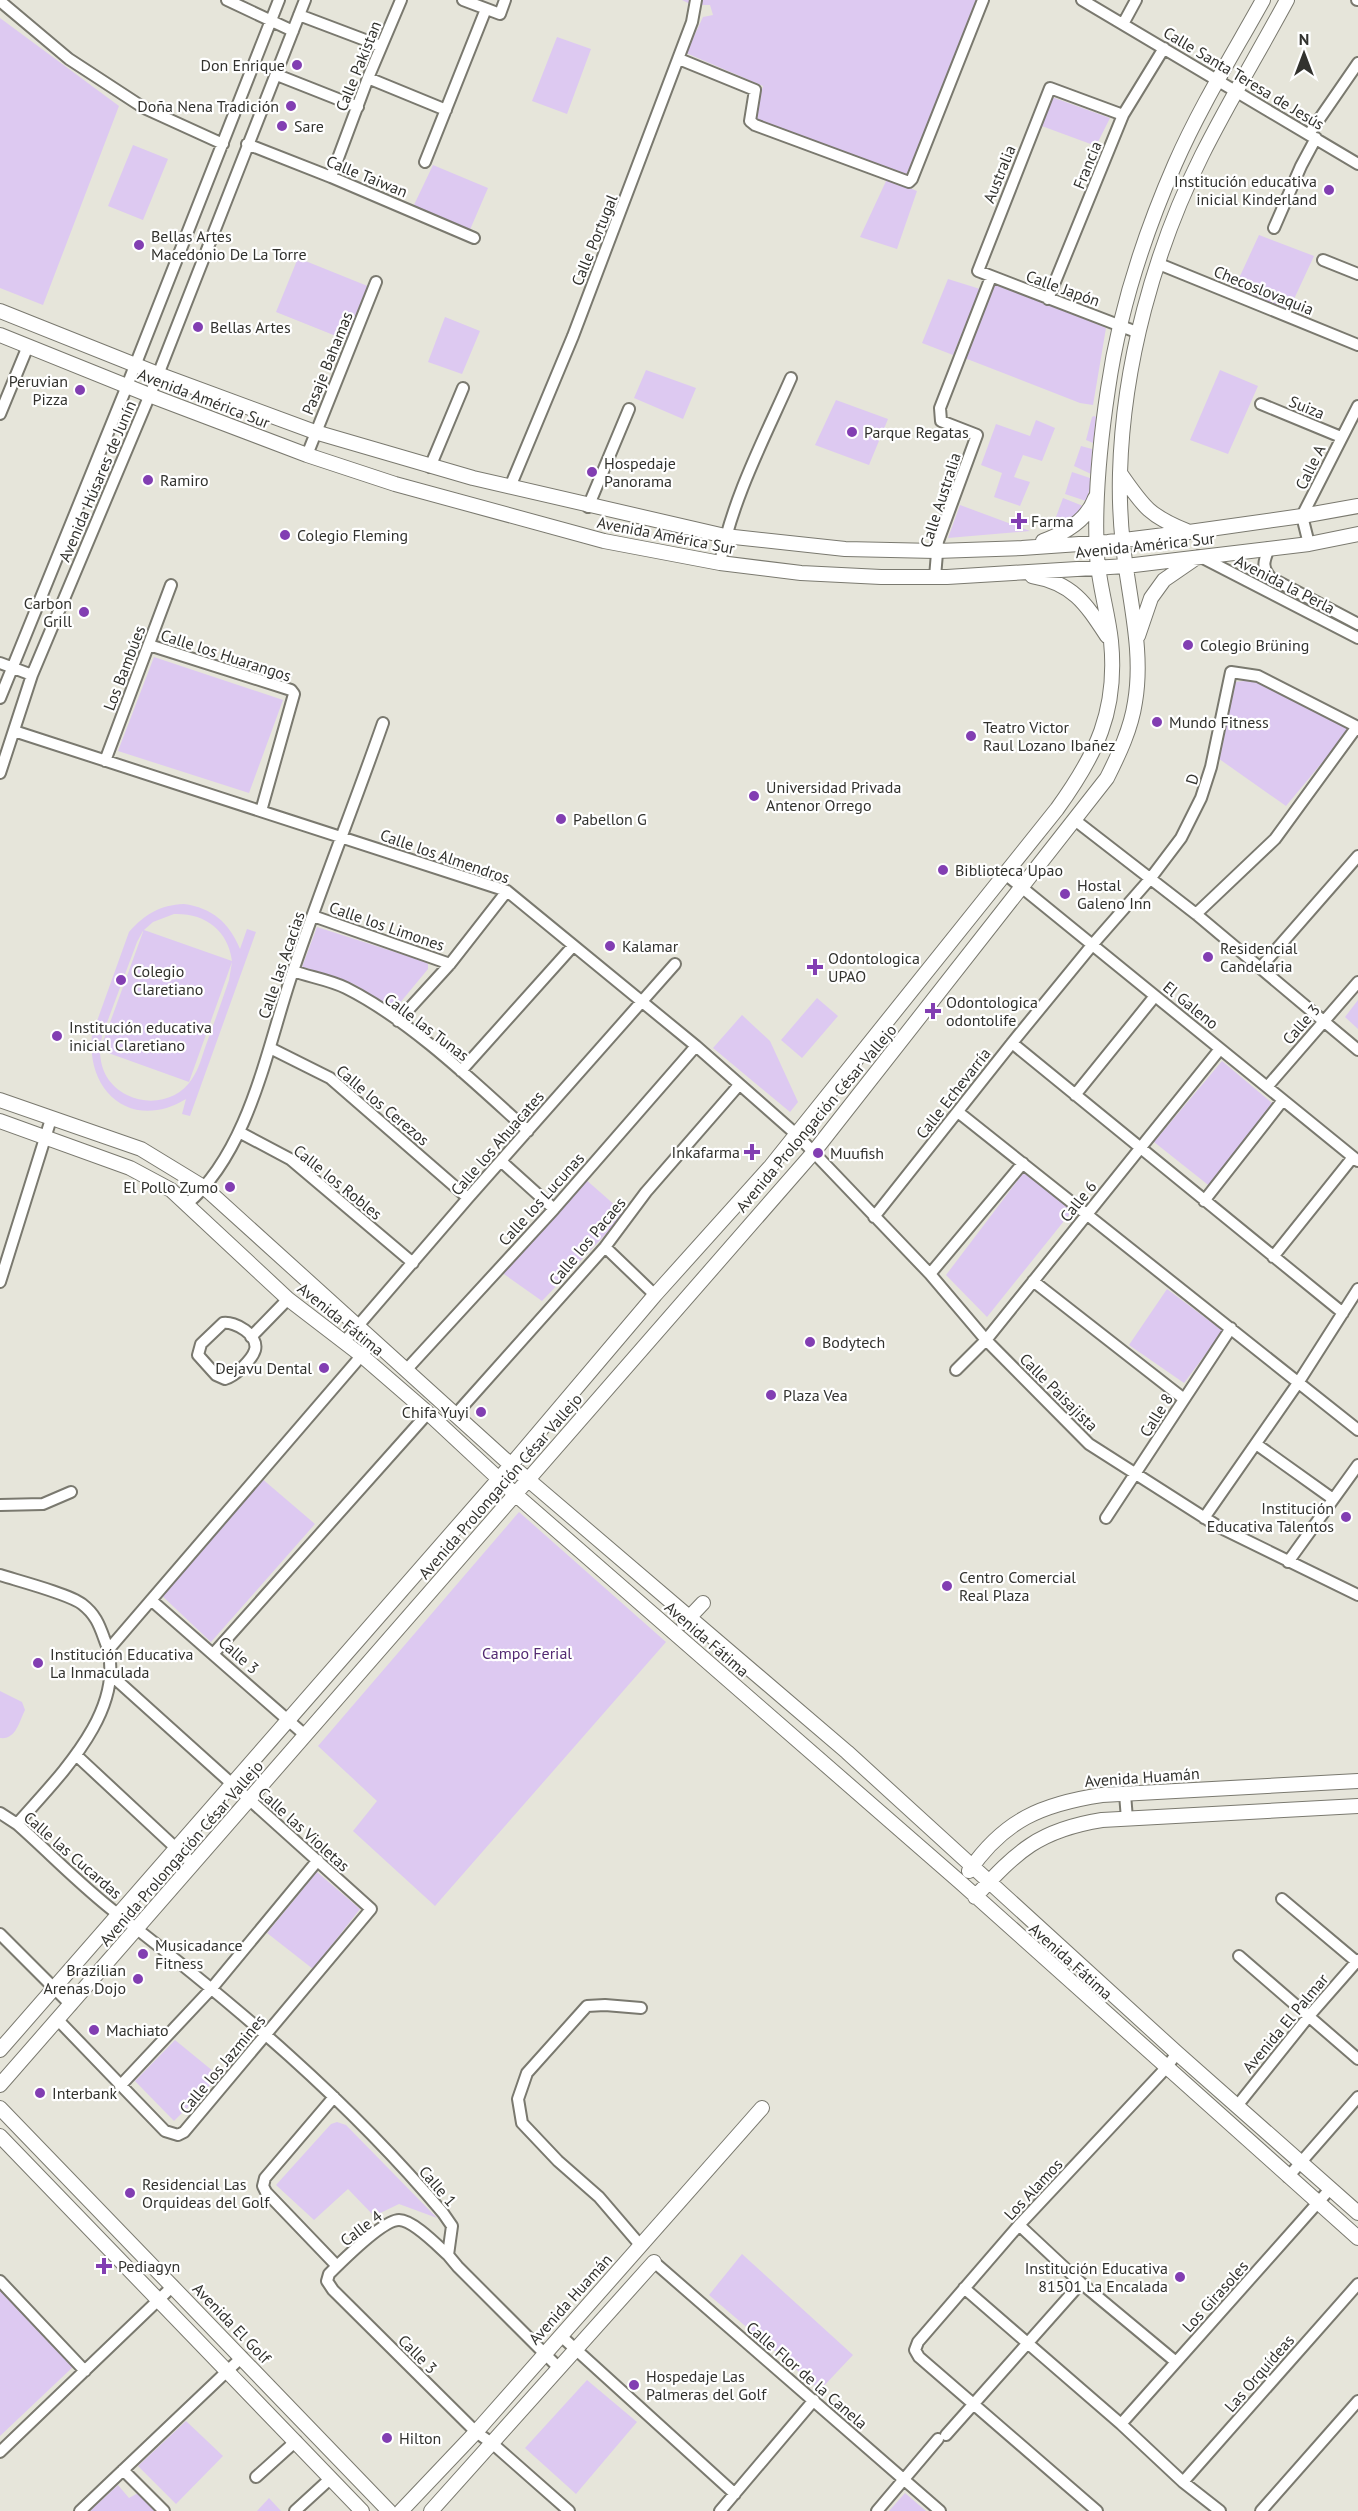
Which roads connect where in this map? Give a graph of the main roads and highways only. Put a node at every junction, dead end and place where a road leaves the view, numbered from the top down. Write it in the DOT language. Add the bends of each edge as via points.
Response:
graph roads {
  1 [pos="1263,0"];
  2 [pos="1287,0"];
  3 [pos="0,311"];
  4 [pos="0,334"];
  5 [pos="1120,473"];
  6 [pos="1100,478"];
  7 [pos="1358,506"];
  8 [pos="1189,532"];
  9 [pos="1358,534"];
  10 [pos="1124,540"];
  11 [pos="1097,542"];
  12 [pos="1022,548"];
  13 [pos="1199,556"];
  14 [pos="1126,566"];
  15 [pos="1098,568"];
  16 [pos="1015,574"];
  17 [pos="1137,638"];
  18 [pos="1111,641"];
  19 [pos="0,1100"];
  20 [pos="0,1121"];
  21 [pos="771,1166"];
  22 [pos="760,1213"];
  23 [pos="721,1221"];
  24 [pos="736,1239"];
  25 [pos="555,1414"];
  26 [pos="571,1429"];
  27 [pos="511,1465"];
  28 [pos="499,1478"];
  29 [pos="527,1479"];
  30 [pos="515,1494"];
  31 [pos="703,1603"];
  32 [pos="689,1617"];
  33 [pos="675,1633"];
  34 [pos="847,1752"];
  35 [pos="832,1769"];
  36 [pos="1358,1781"];
  37 [pos="1358,1806"];
  38 [pos="973,1865"];
  39 [pos="990,1881"];
  40 [pos="960,1882"];
  41 [pos="975,1897"];
  42 [pos="1075,1959"];
  43 [pos="1061,1974"];
  44 [pos="0,2050"];
  45 [pos="0,2085"];
  46 [pos="0,2108"];
  47 [pos="762,2108"];
  48 [pos="0,2136"];
  49 [pos="1357,2209"];
  50 [pos="108,2220"];
  51 [pos="94,2234"];
  52 [pos="1358,2238"];
  53 [pos="654,2262"];
  54 [pos="362,2511"];
  55 [pos="389,2511"];
  56 [pos="401,2511"];
  57 [pos="430,2511"];
  1 -- 6 [label="main road, Avenida Prolongación César Vallejo" via="1175,164 1135,271 1108,390"];
  2 -- 5 [label="main road, Avenida Prolongación César Vallejo" via="1202,155 1178,208 1138,333"];
  3 -- 12 [label="main road, Avenida América Sur" via="315,432 430,467 588,507 725,536 845,549"];
  4 -- 16 [label="main road, Avenida América Sur" via="307,455 395,484 604,541 720,563 801,573 935,577"];
  5 -- 8 [label="main road" via="1146,509"];
  5 -- 10 [label="main road, Avenida Prolongación César Vallejo"];
  6 -- 11 [label="main road, Avenida Prolongación César Vallejo"];
  6 -- 12 [label="main road" via="1089,513 1059,535"];
  7 -- 8 [label="main road, Avenida América Sur"];
  8 -- 10 [label="main road, Avenida América Sur"];
  9 -- 13 [label="main road, Avenida América Sur" via="1309,544"];
  10 -- 11 [label="main road, Avenida América Sur"];
  10 -- 14 [label="main road, Avenida Prolongación César Vallejo"];
  11 -- 12 [label="main road, Avenida América Sur"];
  11 -- 15 [label="main road, Avenida Prolongación César Vallejo"];
  13 -- 14 [label="main road, Avenida América Sur"];
  13 -- 17 [label="main road" via="1164,580 1151,598"];
  14 -- 15 [label="main road, Avenida América Sur"];
  14 -- 17 [label="main road, Avenida Prolongación César Vallejo"];
  15 -- 16 [label="main road, Avenida América Sur"];
  15 -- 18 [label="main road, Avenida Prolongación César Vallejo"];
  16 -- 18 [label="main road" via="1068,588 1087,605"];
  17 -- 18 [label="main road"];
  17 -- 22 [label="main road, Avenida Prolongación César Vallejo" via="1135,704 1124,744 1107,778 813,1153"];
  18 -- 21 [label="main road, Avenida Prolongación César Vallejo" via="1108,709 1083,772"];
  19 -- 27 [label="main road, Avenida Fátima" via="141,1149 205,1188"];
  20 -- 28 [label="main road, Avenida Fátima" via="130,1167 171,1190 288,1299 361,1355"];
  21 -- 22 [label="main road" via="772,1174 754,1192"];
  21 -- 23 [label="main road, Avenida Prolongación César Vallejo"];
  22 -- 24 [label="main road, Avenida Prolongación César Vallejo"];
  23 -- 24 [label="main road" via="735,1224"];
  23 -- 25 [label="main road, Avenida Prolongación César Vallejo"];
  24 -- 26 [label="main road, Avenida Prolongación César Vallejo"];
  25 -- 26 [label="main road" via="554,1421 562,1429"];
  25 -- 27 [label="main road, Avenida Prolongación César Vallejo"];
  26 -- 29 [label="main road, Avenida Prolongación César Vallejo"];
  27 -- 28 [label="main road, Avenida Prolongación César Vallejo"];
  27 -- 29 [label="main road, Avenida Fátima"];
  28 -- 30 [label="main road, Avenida Fátima"];
  28 -- 44 [label="main road, Avenida Prolongación César Vallejo"];
  29 -- 30 [label="main road, Avenida Prolongación César Vallejo"];
  29 -- 32 [label="main road, Avenida Fátima"];
  30 -- 33 [label="main road, Avenida Fátima"];
  30 -- 45 [label="main road, Avenida Prolongación César Vallejo"];
  31 -- 32 [label="main road"];
  32 -- 33 [label="main road"];
  32 -- 34 [label="main road, Avenida Fátima"];
  33 -- 35 [label="main road, Avenida Fátima"];
  34 -- 35 [label="main road"];
  34 -- 38 [label="main road, Avenida Fátima"];
  35 -- 40 [label="main road, Avenida Fátima"];
  36 -- 38 [label="main road, Avenida Huamán" via="1069,1800 1043,1808 1017,1823"];
  37 -- 39 [label="main road" via="1078,1824 1054,1831 1029,1845"];
  38 -- 39 [label="main road, Avenida Fátima"];
  38 -- 40 [label="main road, Avenida Huamán"];
  39 -- 41 [label="main road"];
  39 -- 42 [label="main road, Avenida Fátima"];
  40 -- 41 [label="main road, Avenida Fátima"];
  41 -- 43 [label="main road, Avenida Fátima"];
  42 -- 43 [label="main road"];
  42 -- 49 [label="main road, Avenida Fátima"];
  43 -- 52 [label="main road, Avenida Fátima"];
  46 -- 50 [label="main road, Avenida El Golf"];
  47 -- 56 [label="main road, Avenida Huamán" via="476,2432"];
  48 -- 51 [label="main road"];
  50 -- 51 [label="main road"];
  50 -- 55 [label="main road, Avenida El Golf"];
  51 -- 54 [label="main road"];
  53 -- 57 [label="main road"];
}
